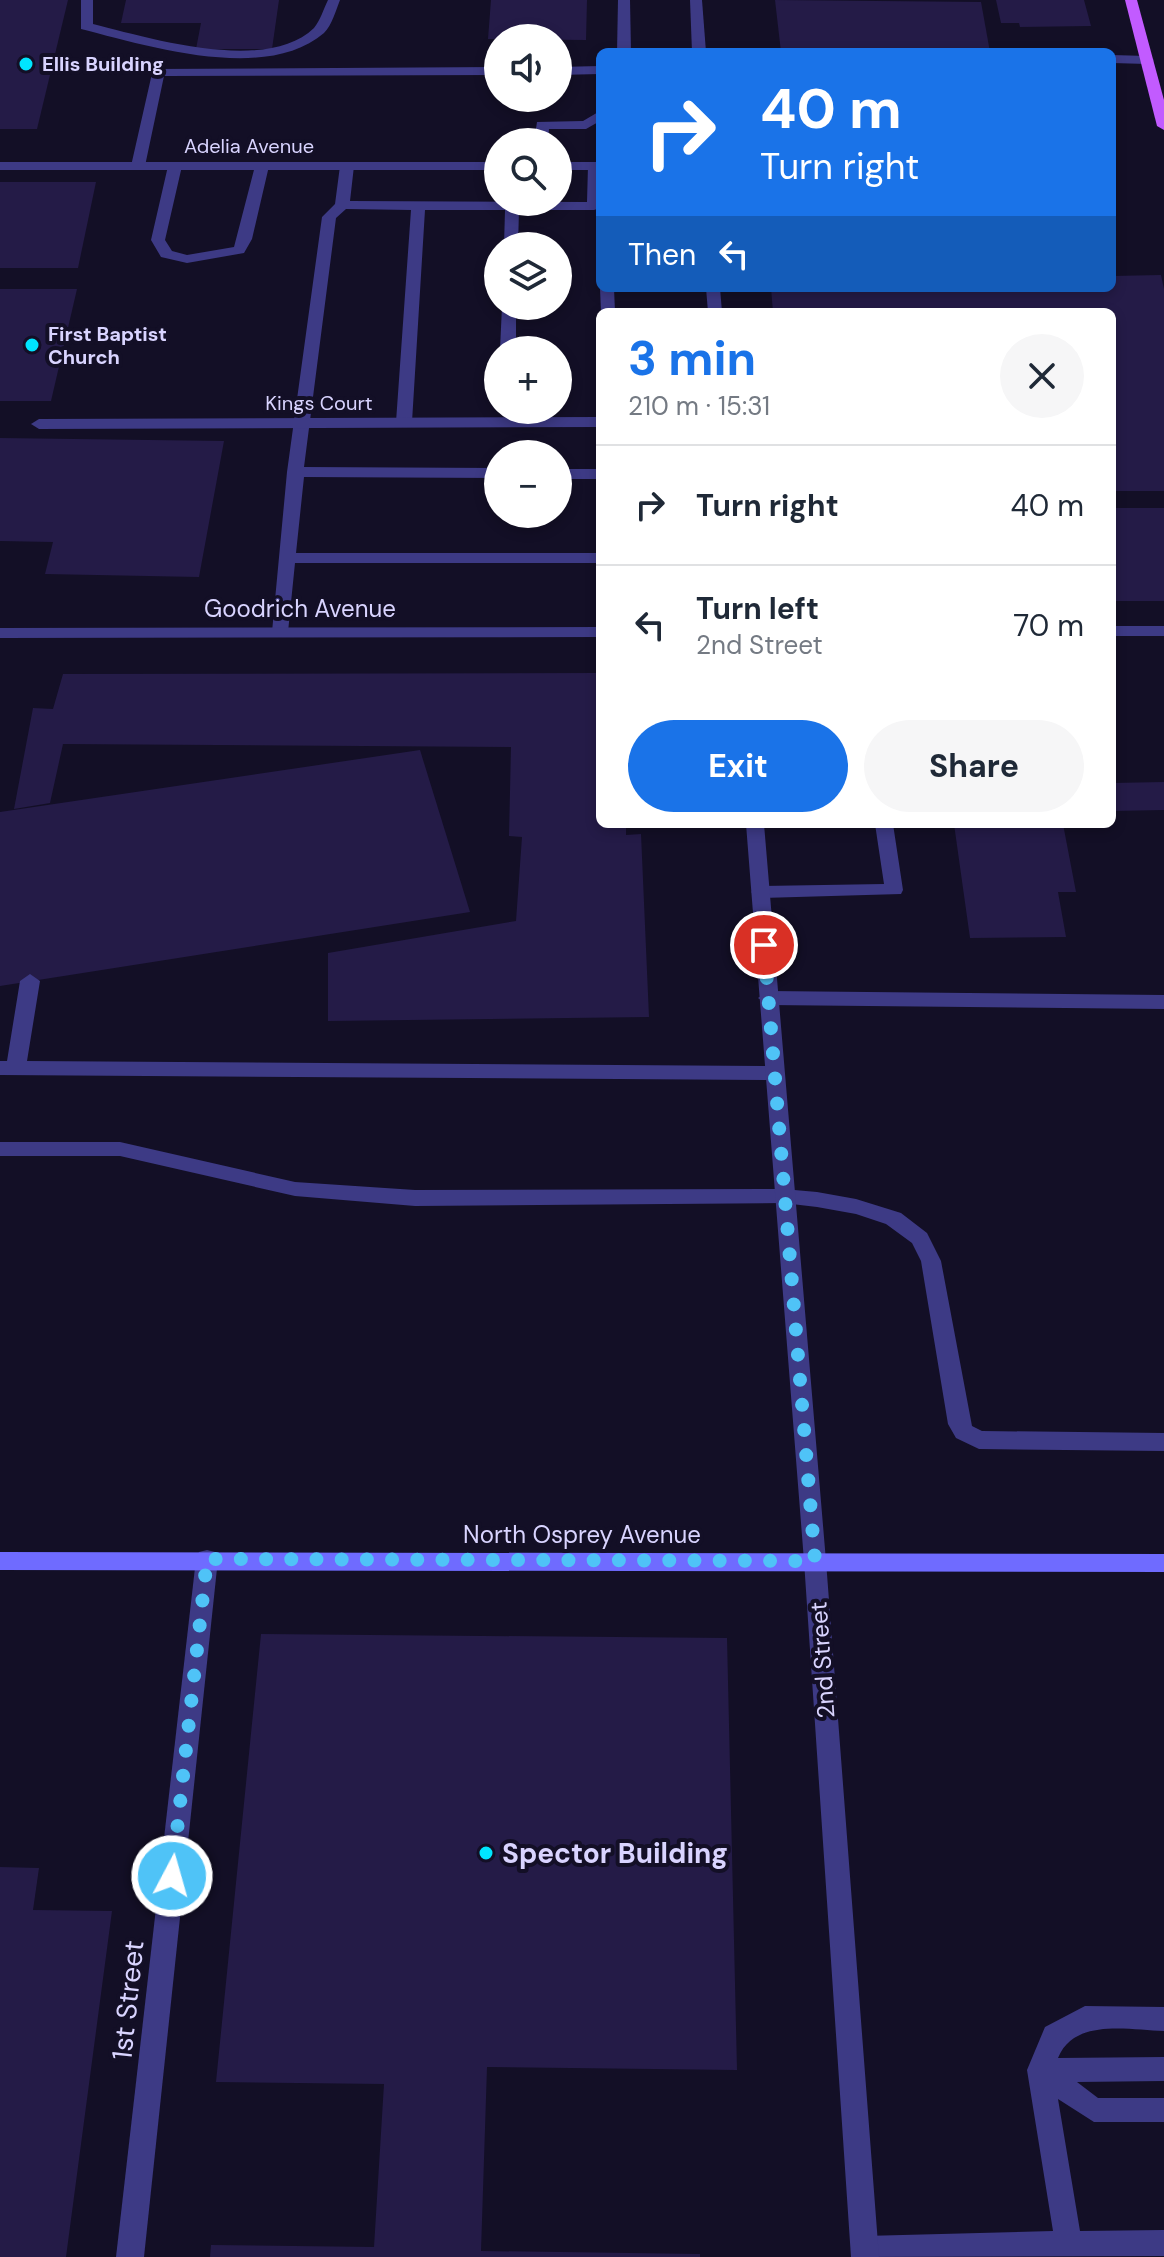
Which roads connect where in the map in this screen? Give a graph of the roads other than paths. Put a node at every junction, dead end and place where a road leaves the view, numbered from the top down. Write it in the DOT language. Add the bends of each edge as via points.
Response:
graph roads {
  1 [pos="87,0"];
  2 [pos="334,0"];
  3 [pos="624,0"];
  4 [pos="696,0"];
  5 [pos="1131,0"];
  6 [pos="624,48"];
  7 [pos="699,48"];
  8 [pos="1116,59"];
  9 [pos="1147,60"];
  10 [pos="596,70"];
  11 [pos="484,71"];
  12 [pos="572,71"];
  13 [pos="596,118"];
  14 [pos="1164,126"];
  15 [pos="542,128"];
  16 [pos="0,166"];
  17 [pos="138,166"];
  18 [pos="175,166"];
  19 [pos="262,166"];
  20 [pos="347,166"];
  21 [pos="484,166"];
  22 [pos="572,166"];
  23 [pos="596,166"];
  24 [pos="342,205"];
  25 [pos="418,205"];
  26 [pos="484,206"];
  27 [pos="572,209"];
  28 [pos="596,210"];
  29 [pos="484,417"];
  30 [pos="572,420"];
  31 [pos="404,422"];
  32 [pos="596,422"];
  33 [pos="301,423"];
  34 [pos="39,424"];
  35 [pos="295,472"];
  36 [pos="484,473"];
  37 [pos="572,474"];
  38 [pos="596,474"];
  39 [pos="286,558"];
  40 [pos="596,558"];
  41 [pos="1116,631"];
  42 [pos="1164,631"];
  43 [pos="280,632"];
  44 [pos="596,632"];
  45 [pos="0,633"];
  46 [pos="755,828"];
  47 [pos="885,828"];
  48 [pos="760,892"];
  49 [pos="30,981"];
  50 [pos="768,998"];
  51 [pos="1164,1002"];
  52 [pos="8,1068"];
  53 [pos="773,1073"];
  54 [pos="0,1149"];
  55 [pos="783,1196"];
  56 [pos="1164,1442"];
  57 [pos="207,1559"];
  58 [pos="0,1561"];
  59 [pos="815,1561"];
  60 [pos="1164,1563"];
  61 [pos="1164,2019"];
  62 [pos="1164,2069"];
  63 [pos="1040,2070"];
  64 [pos="1164,2110"];
  65 [pos="1164,2243"];
  66 [pos="1069,2244"];
  67 [pos="1110,2250"];
  68 [pos="865,2253"];
  69 [pos="130,2257"];
  1 -- 2 [label="street" via="86,26 204,53 263,53 310,38 325,27"];
  3 -- 6 [label="street"];
  4 -- 7 [label="street"];
  5 -- 9 [label="main road"];
  8 -- 9 [label="street"];
  9 -- 14 [label="main road"];
  10 -- 12 [label="street"];
  11 -- 17 [label="street" via="158,72"];
  13 -- 15 [label="street" via="586,125"];
  16 -- 17 [label="street, Adelia Avenue"];
  17 -- 18 [label="street, Adelia Avenue"];
  18 -- 19 [label="street, Adelia Avenue"];
  18 -- 19 [label="street" via="158,240 166,254 187,259 239,250"];
  19 -- 20 [label="street, Adelia Avenue"];
  20 -- 21 [label="street, Adelia Avenue"];
  20 -- 24 [label="street"];
  22 -- 23 [label="street"];
  24 -- 25 [label="street"];
  24 -- 33 [label="street" via="329,217"];
  25 -- 26 [label="street"];
  25 -- 31 [label="street"];
  27 -- 28 [label="street"];
  29 -- 31 [label="street, Kings Court"];
  30 -- 32 [label="street, Kings Court"];
  31 -- 33 [label="street, Kings Court"];
  33 -- 34 [label="street, Kings Court"];
  33 -- 35 [label="street"];
  35 -- 36 [label="street"];
  35 -- 39 [label="street"];
  37 -- 38 [label="street"];
  39 -- 40 [label="street"];
  39 -- 43 [label="street"];
  41 -- 42 [label="street"];
  43 -- 44 [label="street, Goodrich Avenue"];
  43 -- 45 [label="street, Goodrich Avenue"];
  46 -- 48 [label="street, 2nd Street"];
  47 -- 48 [label="street" via="894,890"];
  48 -- 50 [label="street, 2nd Street"];
  49 -- 52 [label="street"];
  50 -- 51 [label="street"];
  50 -- 53 [label="street, 2nd Street"];
  52 -- 53 [label="street"];
  53 -- 55 [label="street, 2nd Street"];
  54 -- 55 [label="street" via="120,1149 295,1189 400,1197"];
  55 -- 56 [label="street" via="874,1212 901,1222 919,1237 931,1261 964,1432 979,1440"];
  55 -- 59 [label="street, 2nd Street"];
  57 -- 58 [label="street, North Osprey Avenue"];
  57 -- 59 [label="street, North Osprey Avenue"];
  57 -- 69 [label="street, 1st Street"];
  59 -- 60 [label="street, North Osprey Avenue"];
  59 -- 68 [label="street, 2nd Street"];
  61 -- 63 [label="street" via="1085,2018 1054,2035"];
  62 -- 63 [label="street"];
  63 -- 64 [label="street" via="1094,2110"];
  63 -- 66 [label="street"];
  65 -- 67 [label="street"];
  66 -- 67 [label="street"];
  66 -- 68 [label="street"];
}
